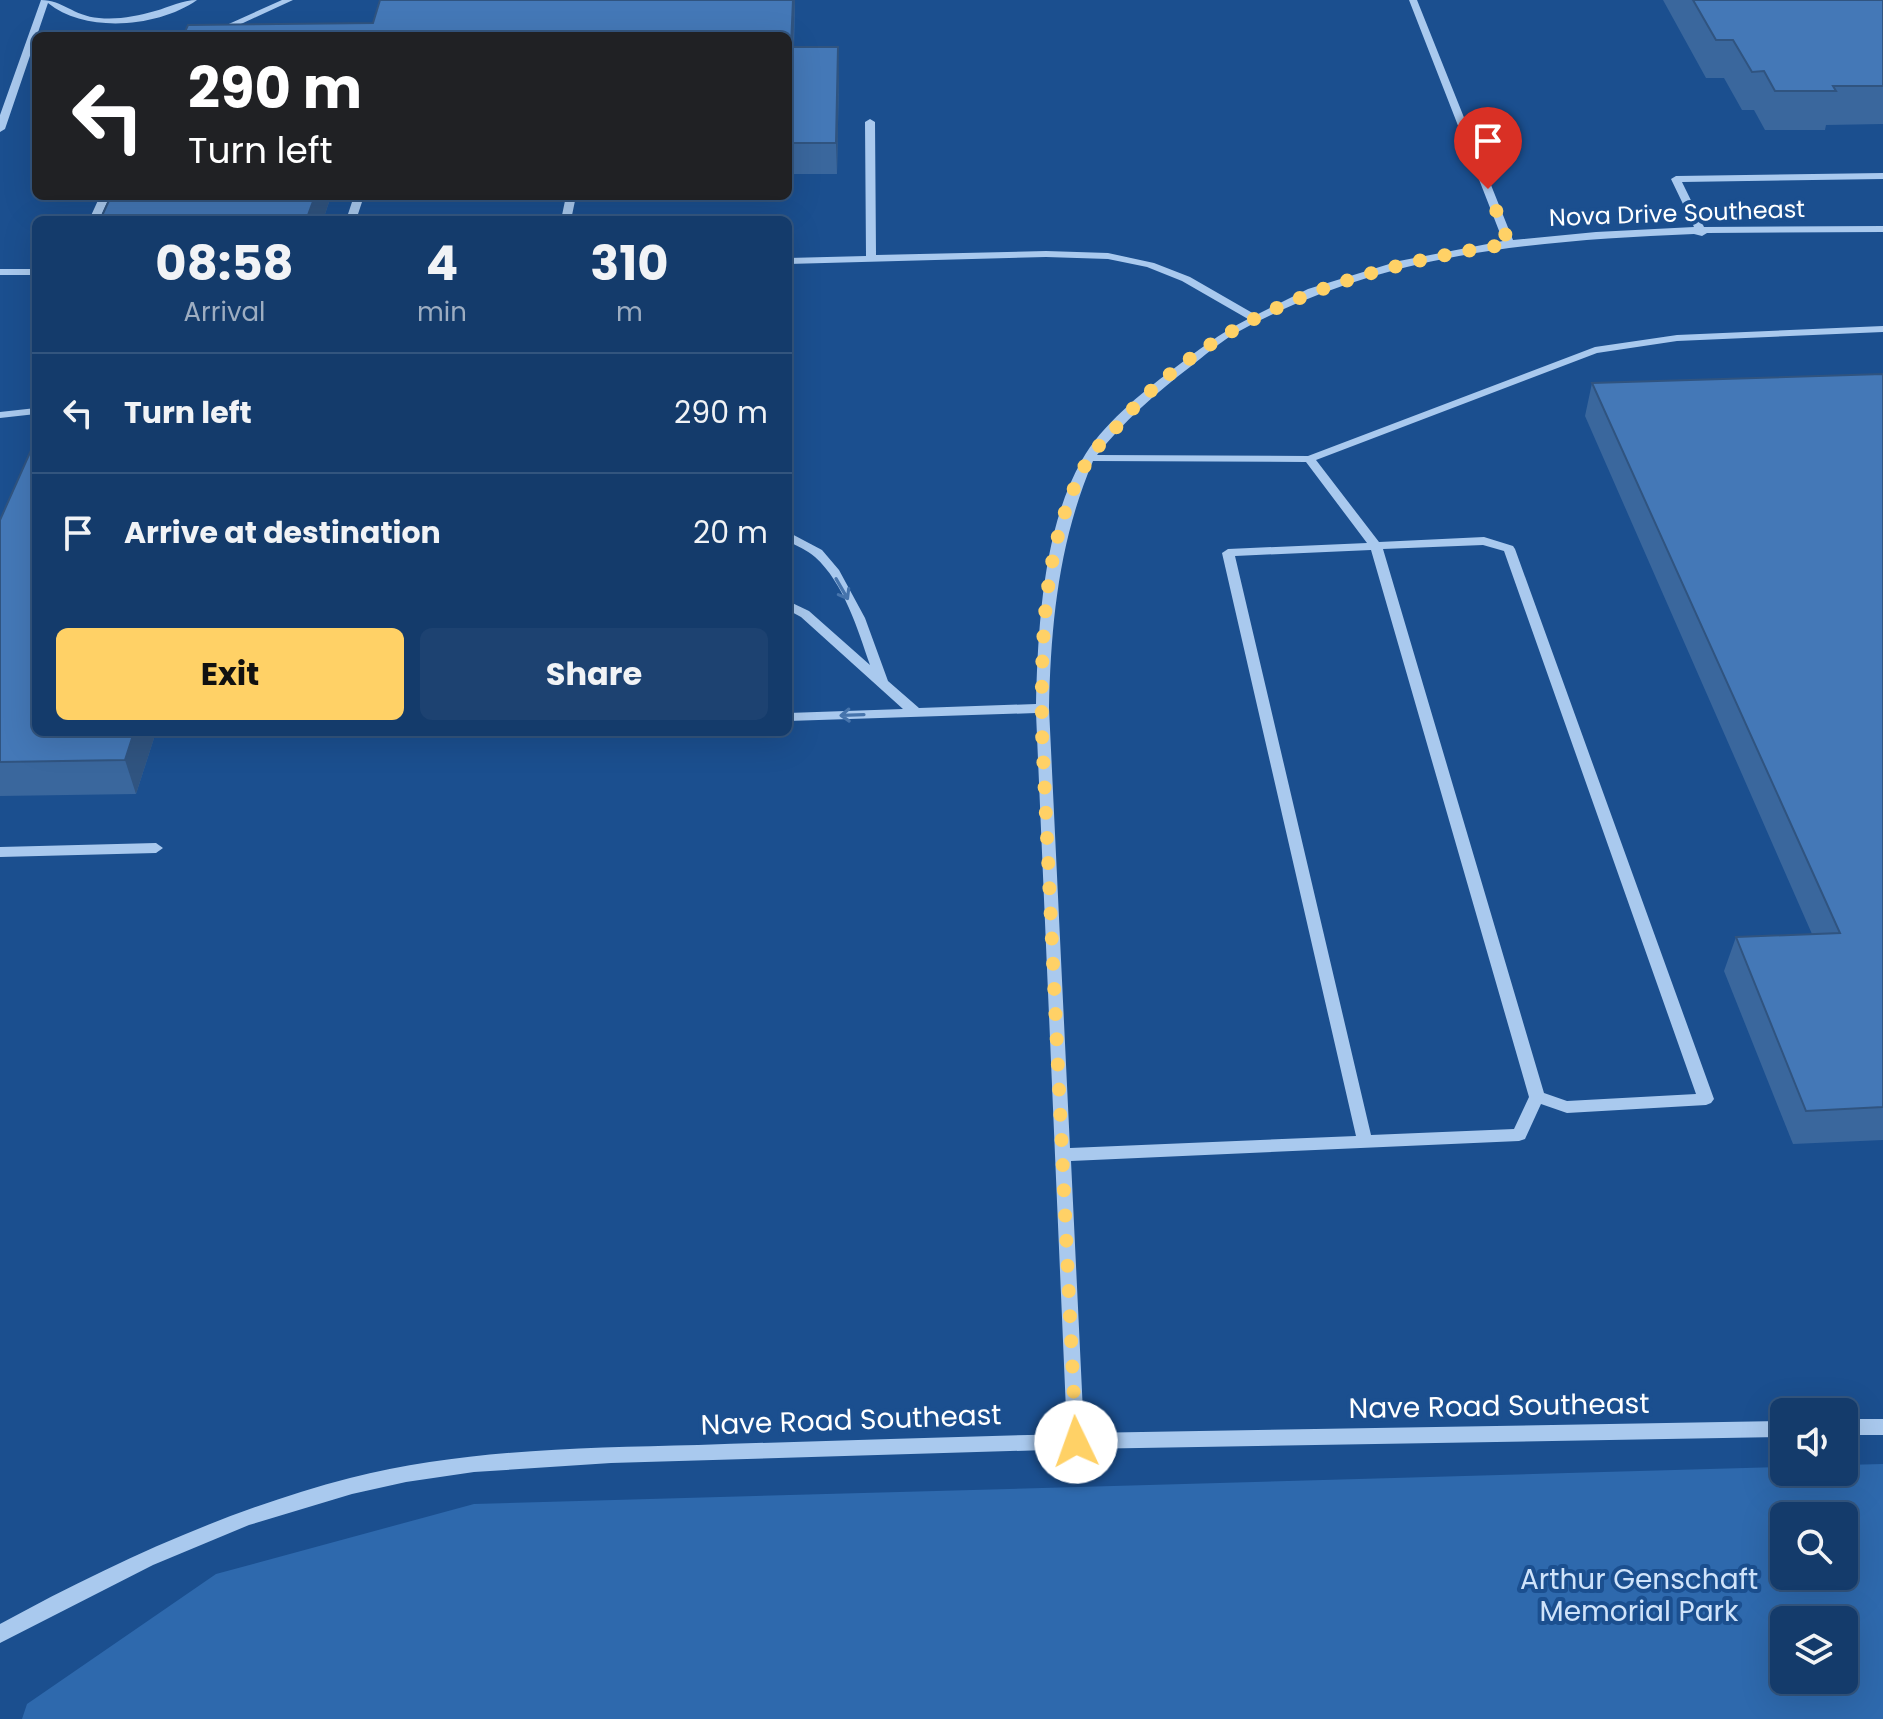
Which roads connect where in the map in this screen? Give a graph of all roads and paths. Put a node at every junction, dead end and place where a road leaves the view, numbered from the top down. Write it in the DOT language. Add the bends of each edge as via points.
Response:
graph roads {
  1 [pos="47,0"];
  2 [pos="193,0"];
  3 [pos="289,0"];
  4 [pos="1413,0"];
  5 [pos="35,32"];
  6 [pos="216,32"];
  7 [pos="32,41"];
  8 [pos="870,122"];
  9 [pos="0,129"];
  10 [pos="1883,176"];
  11 [pos="1883,229"];
  12 [pos="1702,233"];
  13 [pos="1509,244"];
  14 [pos="871,257"];
  15 [pos="792,261"];
  16 [pos="0,272"];
  17 [pos="32,272"];
  18 [pos="1254,318"];
  19 [pos="1883,329"];
  20 [pos="32,411"];
  21 [pos="0,415"];
  22 [pos="1089,458"];
  23 [pos="1309,459"];
  24 [pos="792,538"];
  25 [pos="1376,546"];
  26 [pos="792,607"];
  27 [pos="882,682"];
  28 [pos="1042,708"];
  29 [pos="916,713"];
  30 [pos="792,717"];
  31 [pos="156,848"];
  32 [pos="0,852"];
  33 [pos="1537,1097"];
  34 [pos="1365,1142"];
  35 [pos="1062,1155"];
  36 [pos="1858,1427"];
  37 [pos="1883,1427"];
  38 [pos="1770,1429"];
  39 [pos="1076,1442"];
  40 [pos="0,1634"];
  1 -- 2 [label="street" via="65,12 96,20 149,16"];
  1 -- 5 [label="street"];
  3 -- 6 [label="street"];
  4 -- 13 [label="street"];
  7 -- 9 [label="street"];
  8 -- 14 [label="street"];
  10 -- 12 [label="street" via="1676,179"];
  11 -- 12 [label="street, Nova Drive Southeast"];
  12 -- 13 [label="street, Nova Drive Southeast"];
  13 -- 18 [label="street, Nova Drive Southeast" via="1364,274"];
  14 -- 15 [label="street"];
  14 -- 18 [label="street" via="1046,254 1128,260 1204,287"];
  16 -- 17 [label="street"];
  18 -- 22 [label="street, Nova Drive Southeast" via="1167,376"];
  19 -- 23 [label="street" via="1677,338 1595,350"];
  20 -- 21 [label="street"];
  22 -- 23 [label="street"];
  22 -- 28 [label="street, Nova Drive Southeast" via="1057,539 1043,642"];
  23 -- 25 [label="street"];
  24 -- 27 [label="street, one-way" via="825,560 867,632"];
  25 -- 33 [label="street"];
  25 -- 33 [label="street" via="1484,541 1509,549 1706,1099 1567,1107"];
  25 -- 34 [label="street" via="1228,553"];
  26 -- 27 [label="street"];
  27 -- 29 [label="street"];
  28 -- 29 [label="street"];
  28 -- 35 [label="street, Nova Drive Southeast"];
  29 -- 30 [label="street, one-way"];
  31 -- 32 [label="street"];
  33 -- 34 [label="street" via="1519,1135"];
  34 -- 35 [label="street"];
  35 -- 39 [label="street, Nova Drive Southeast"];
  36 -- 37 [label="street"];
  38 -- 39 [label="street, Nave Road Southeast"];
  39 -- 40 [label="street, Nave Road Southeast" via="569,1457 406,1475 330,1492 174,1546 74,1592"];
}
